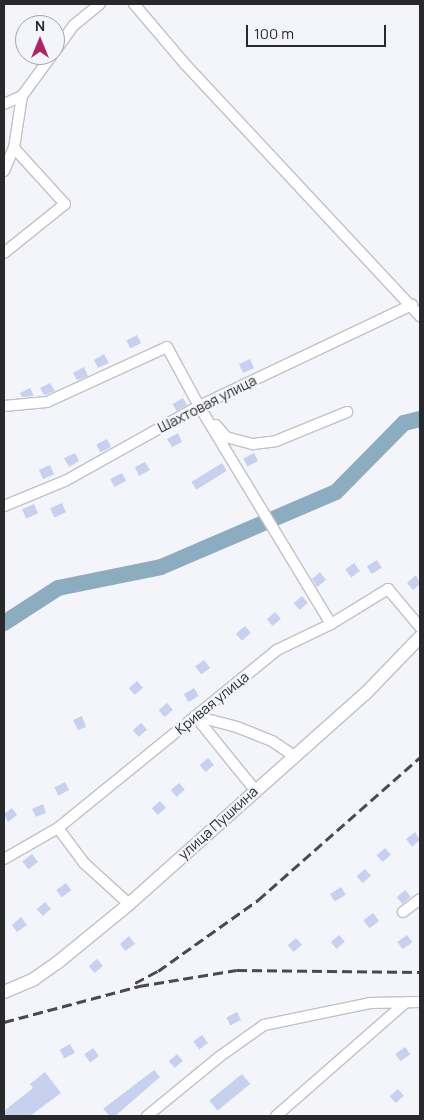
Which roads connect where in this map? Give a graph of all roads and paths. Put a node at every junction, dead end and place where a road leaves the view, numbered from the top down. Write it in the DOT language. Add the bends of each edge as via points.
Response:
graph roads {
  1 [pos="100,4"];
  2 [pos="134,4"];
  3 [pos="65,37"];
  4 [pos="45,65"];
  5 [pos="22,96"];
  6 [pos="4,104"];
  7 [pos="14,148"];
  8 [pos="4,171"];
  9 [pos="4,254"];
  10 [pos="412,305"];
  11 [pos="420,316"];
  12 [pos="4,406"];
  13 [pos="199,406"];
  14 [pos="347,412"];
  15 [pos="4,506"];
  16 [pos="331,624"];
  17 [pos="420,627"];
  18 [pos="420,637"];
  19 [pos="195,716"];
  20 [pos="293,755"];
  21 [pos="255,790"];
  22 [pos="58,828"];
  23 [pos="4,860"];
  24 [pos="420,899"];
  25 [pos="129,904"];
  26 [pos="403,912"];
  27 [pos="4,992"];
  28 [pos="406,1002"];
  29 [pos="420,1002"];
  30 [pos="148,1116"];
  31 [pos="276,1116"];
  1 -- 3 [label="street" via="74,25"];
  2 -- 10 [label="street" via="185,64"];
  4 -- 5 [label="street"];
  5 -- 6 [label="street"];
  5 -- 7 [label="street"];
  7 -- 8 [label="street"];
  7 -- 9 [label="street" via="65,204"];
  10 -- 11 [label="street"];
  10 -- 13 [label="street, Шахтовая улица"];
  12 -- 13 [label="street" via="48,402 167,347"];
  13 -- 14 [label="street" via="226,436 253,444 276,441"];
  13 -- 15 [label="street, Шахтовая улица" via="65,481"];
  13 -- 16 [label="street"];
  16 -- 17 [label="street, Кривая улица" via="388,589"];
  16 -- 19 [label="street, Кривая улица" via="277,650"];
  18 -- 20 [label="main road, улица Пушкина" via="365,694"];
  19 -- 20 [label="street" via="237,727 272,741"];
  19 -- 21 [label="street"];
  19 -- 22 [label="street, Кривая улица"];
  20 -- 21 [label="main road, улица Пушкина"];
  21 -- 25 [label="main road, улица Пушкина"];
  22 -- 23 [label="street, Кривая улица"];
  22 -- 25 [label="street" via="84,863"];
  24 -- 26 [label="street"];
  25 -- 27 [label="main road, улица Пушкина" via="57,963 34,979"];
  28 -- 29 [label="street"];
  28 -- 30 [label="street" via="370,1003 264,1025"];
  28 -- 31 [label="street"];
}
